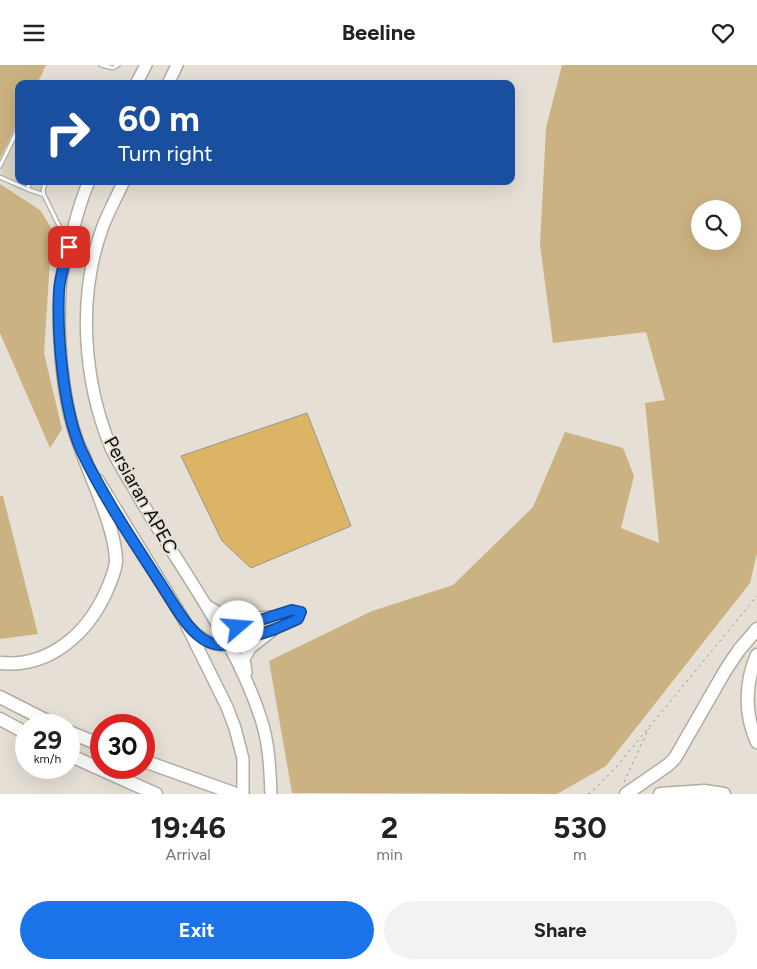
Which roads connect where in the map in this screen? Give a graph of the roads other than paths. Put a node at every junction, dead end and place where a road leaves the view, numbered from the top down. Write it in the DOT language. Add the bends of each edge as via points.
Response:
graph roads {
  1 [pos="101,65"];
  2 [pos="118,65"];
  3 [pos="177,65"];
  4 [pos="170,80"];
  5 [pos="15,135"];
  6 [pos="0,166"];
  7 [pos="0,177"];
  8 [pos="15,184"];
  9 [pos="18,185"];
  10 [pos="29,185"];
  11 [pos="45,185"];
  12 [pos="89,185"];
  13 [pos="122,185"];
  14 [pos="27,189"];
  15 [pos="44,195"];
  16 [pos="69,247"];
  17 [pos="82,452"];
  18 [pos="205,605"];
  19 [pos="270,617"];
  20 [pos="184,620"];
  21 [pos="757,629"];
  22 [pos="273,630"];
  23 [pos="222,633"];
  24 [pos="214,643"];
  25 [pos="229,644"];
  26 [pos="757,655"];
  27 [pos="0,663"];
  28 [pos="246,678"];
  29 [pos="214,679"];
  30 [pos="0,697"];
  31 [pos="33,714"];
  32 [pos="0,719"];
  33 [pos="15,727"];
  34 [pos="757,742"];
  35 [pos="80,760"];
  36 [pos="155,765"];
  37 [pos="625,788"];
  38 [pos="156,794"];
  39 [pos="236,794"];
  40 [pos="243,794"];
  41 [pos="271,794"];
  42 [pos="660,794"];
  43 [pos="724,794"];
  1 -- 2 [label="lane" via="113,68"];
  3 -- 4 [label="main road"];
  5 -- 6 [label="lane"];
  7 -- 8 [label="lane"];
  9 -- 14 [label="lane"];
  10 -- 14 [label="lane"];
  11 -- 15 [label="lane"];
  12 -- 16 [label="main road, Persiaran APEC"];
  13 -- 18 [label="main road, Persiaran APEC" via="103,227 89,282 86,310 88,357 94,395 112,450"];
  14 -- 15 [label="lane"];
  15 -- 16 [label="lane"];
  16 -- 17 [label="main road, Persiaran APEC" via="60,290 61,339 68,407"];
  17 -- 20 [label="main road, Persiaran APEC"];
  17 -- 27 [label="highway" via="114,539 116,562 110,585 100,607 75,638 47,656 15,664"];
  18 -- 19 [label="main road" via="227,618"];
  18 -- 23 [label="main road, Persiaran APEC"];
  19 -- 22 [label="street" via="292,610 301,612 298,619"];
  19 -- 23 [label="street"];
  20 -- 24 [label="main road" via="198,637"];
  20 -- 29 [label="main road, Persiaran APEC"];
  21 -- 37 [label="highway" via="725,671 675,758 654,775"];
  22 -- 25 [label="street"];
  22 -- 28 [label="main road" via="250,648 244,659"];
  23 -- 24 [label="main road"];
  23 -- 25 [label="main road, Persiaran APEC"];
  24 -- 25 [label="main road"];
  24 -- 29 [label="main road" via="210,659"];
  25 -- 28 [label="main road, Persiaran APEC"];
  26 -- 34 [label="highway" via="751,669 748,698 748,713"];
  28 -- 41 [label="main road, Persiaran APEC" via="266,737"];
  29 -- 40 [label="main road, Persiaran APEC" via="240,745"];
  30 -- 31 [label="highway"];
  32 -- 33 [label="highway"];
  35 -- 38 [label="highway"];
  36 -- 39 [label="highway"];
  42 -- 43 [label="highway" via="704,791"];
}
